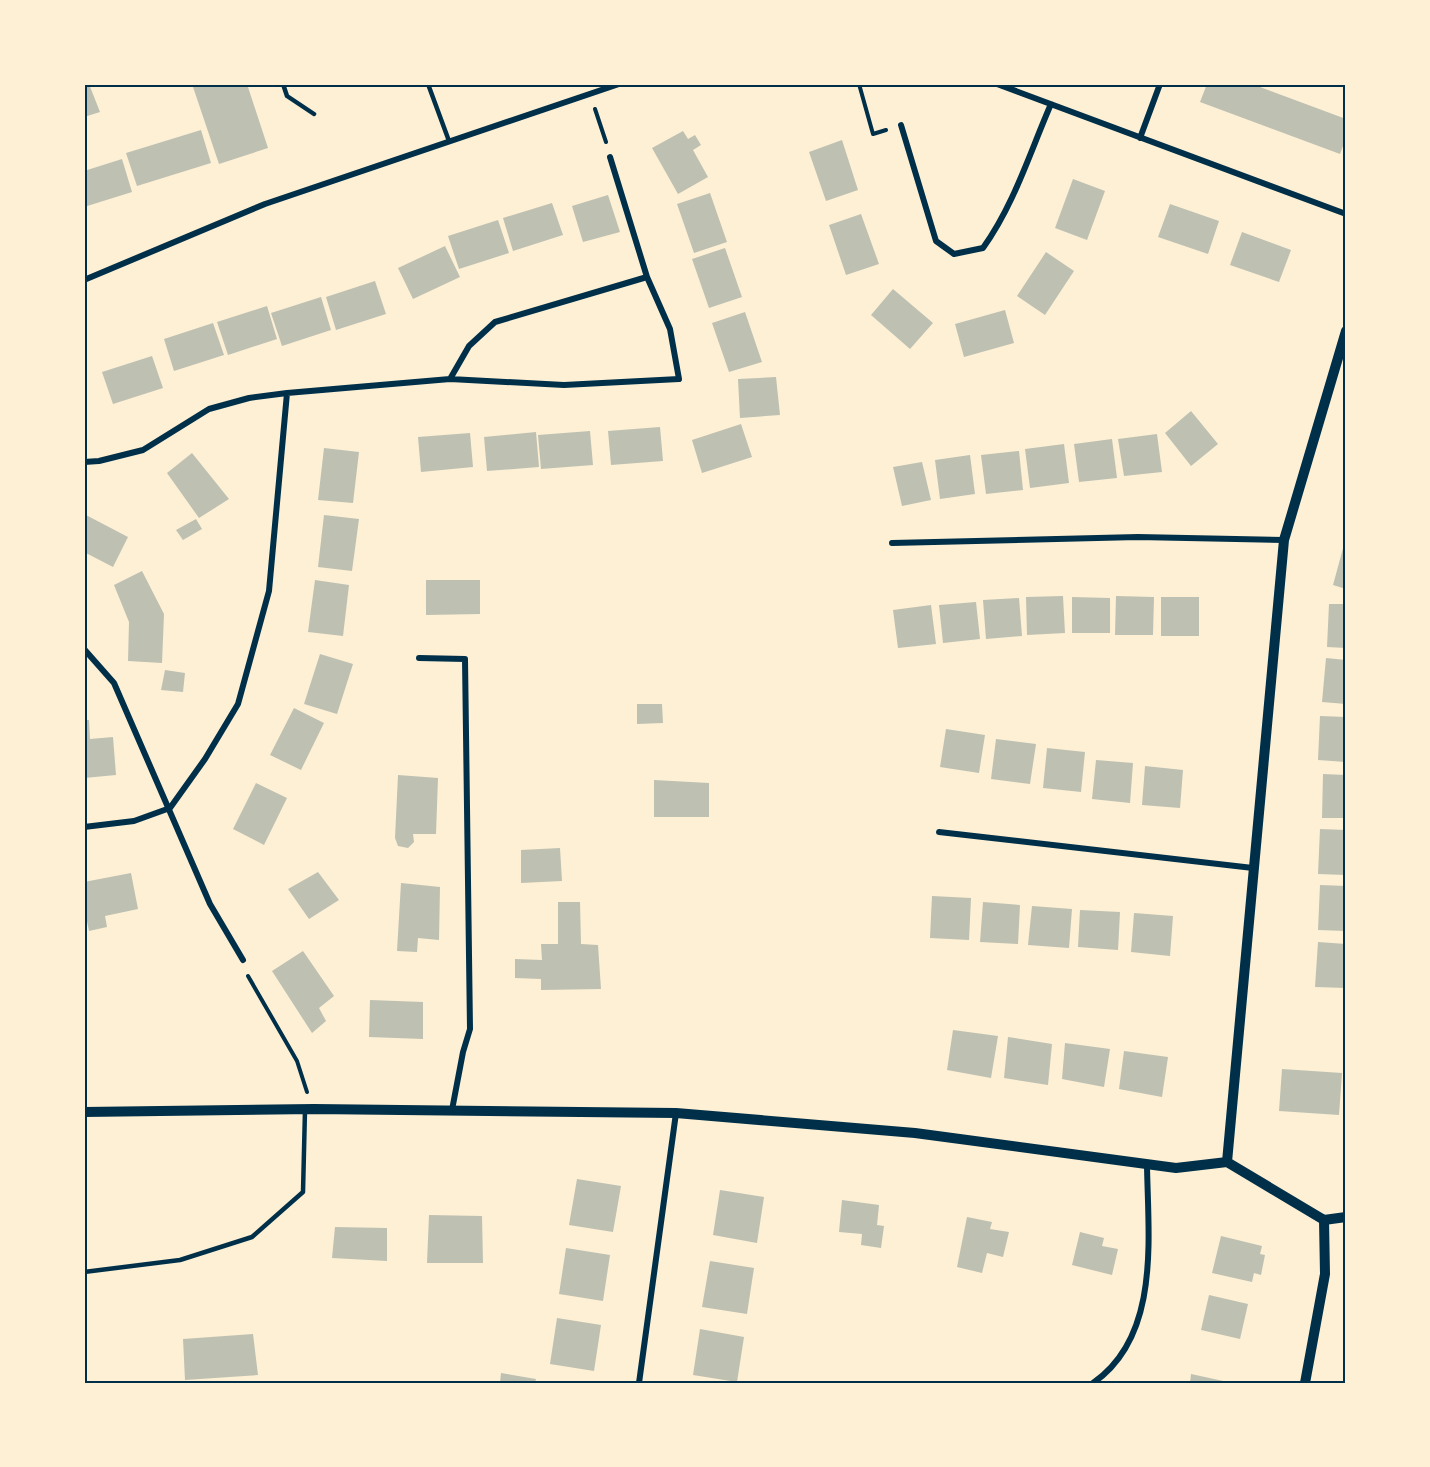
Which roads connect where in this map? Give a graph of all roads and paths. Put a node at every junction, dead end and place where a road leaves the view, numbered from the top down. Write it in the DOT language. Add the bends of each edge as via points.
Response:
graph roads {
  1 [pos="283,84"];
  2 [pos="428,84"];
  3 [pos="619,84"];
  4 [pos="859,84"];
  5 [pos="997,84"];
  6 [pos="1160,84"];
  7 [pos="591,94"];
  8 [pos="1051,104"];
  9 [pos="314,114"];
  10 [pos="901,125"];
  11 [pos="1140,138"];
  12 [pos="449,141"];
  13 [pos="610,157"];
  14 [pos="1346,214"];
  15 [pos="647,277"];
  16 [pos="84,280"];
  17 [pos="1346,331"];
  18 [pos="450,379"];
  19 [pos="287,393"];
  20 [pos="84,462"];
  21 [pos="1284,540"];
  22 [pos="892,543"];
  23 [pos="84,649"];
  24 [pos="419,658"];
  25 [pos="170,808"];
  26 [pos="84,827"];
  27 [pos="939,832"];
  28 [pos="1253,868"];
  29 [pos="243,960"];
  30 [pos="309,1110"];
  31 [pos="452,1110"];
  32 [pos="84,1112"];
  33 [pos="676,1113"];
  34 [pos="1227,1162"];
  35 [pos="1147,1165"];
  36 [pos="1346,1217"];
  37 [pos="1324,1220"];
  38 [pos="84,1272"];
  39 [pos="639,1383"];
  40 [pos="1093,1383"];
  41 [pos="1305,1383"];
  1 -- 9 [label="lane" via="287,96"];
  2 -- 12 [label="lane"];
  3 -- 7 [label="street"];
  4 -- 10 [label="path" via="873,134"];
  5 -- 8 [label="street"];
  6 -- 11 [label="street"];
  7 -- 12 [label="street"];
  7 -- 13 [label="path"];
  8 -- 10 [label="street" via="995,231 983,248 954,254 936,241"];
  8 -- 11 [label="street"];
  11 -- 14 [label="street"];
  12 -- 16 [label="street" via="265,204"];
  13 -- 15 [label="street"];
  15 -- 18 [label="street" via="495,322 470,346"];
  15 -- 18 [label="street" via="670,329 679,379 564,385"];
  17 -- 21 [label="street"];
  18 -- 19 [label="street"];
  19 -- 20 [label="street" via="209,409 143,450"];
  19 -- 25 [label="street" via="269,591 238,704"];
  21 -- 22 [label="street" via="1138,537"];
  21 -- 28 [label="street"];
  23 -- 25 [label="street" via="114,683"];
  24 -- 31 [label="street" via="465,659 470,1029"];
  25 -- 26 [label="street" via="134,821"];
  25 -- 29 [label="street" via="210,904"];
  27 -- 28 [label="street"];
  28 -- 34 [label="street"];
  29 -- 30 [label="path" via="297,1062"];
  30 -- 31 [label="street"];
  30 -- 32 [label="street"];
  30 -- 38 [label="lane" via="303,1192 252,1237 180,1260"];
  31 -- 33 [label="street"];
  33 -- 35 [label="street" via="915,1133"];
  33 -- 39 [label="street"];
  34 -- 35 [label="street" via="1176,1168"];
  34 -- 37 [label="street"];
  35 -- 40 [label="street" via="1145,1291 1124,1353"];
  36 -- 37 [label="street"];
  37 -- 41 [label="street" via="1325,1274"];
}
